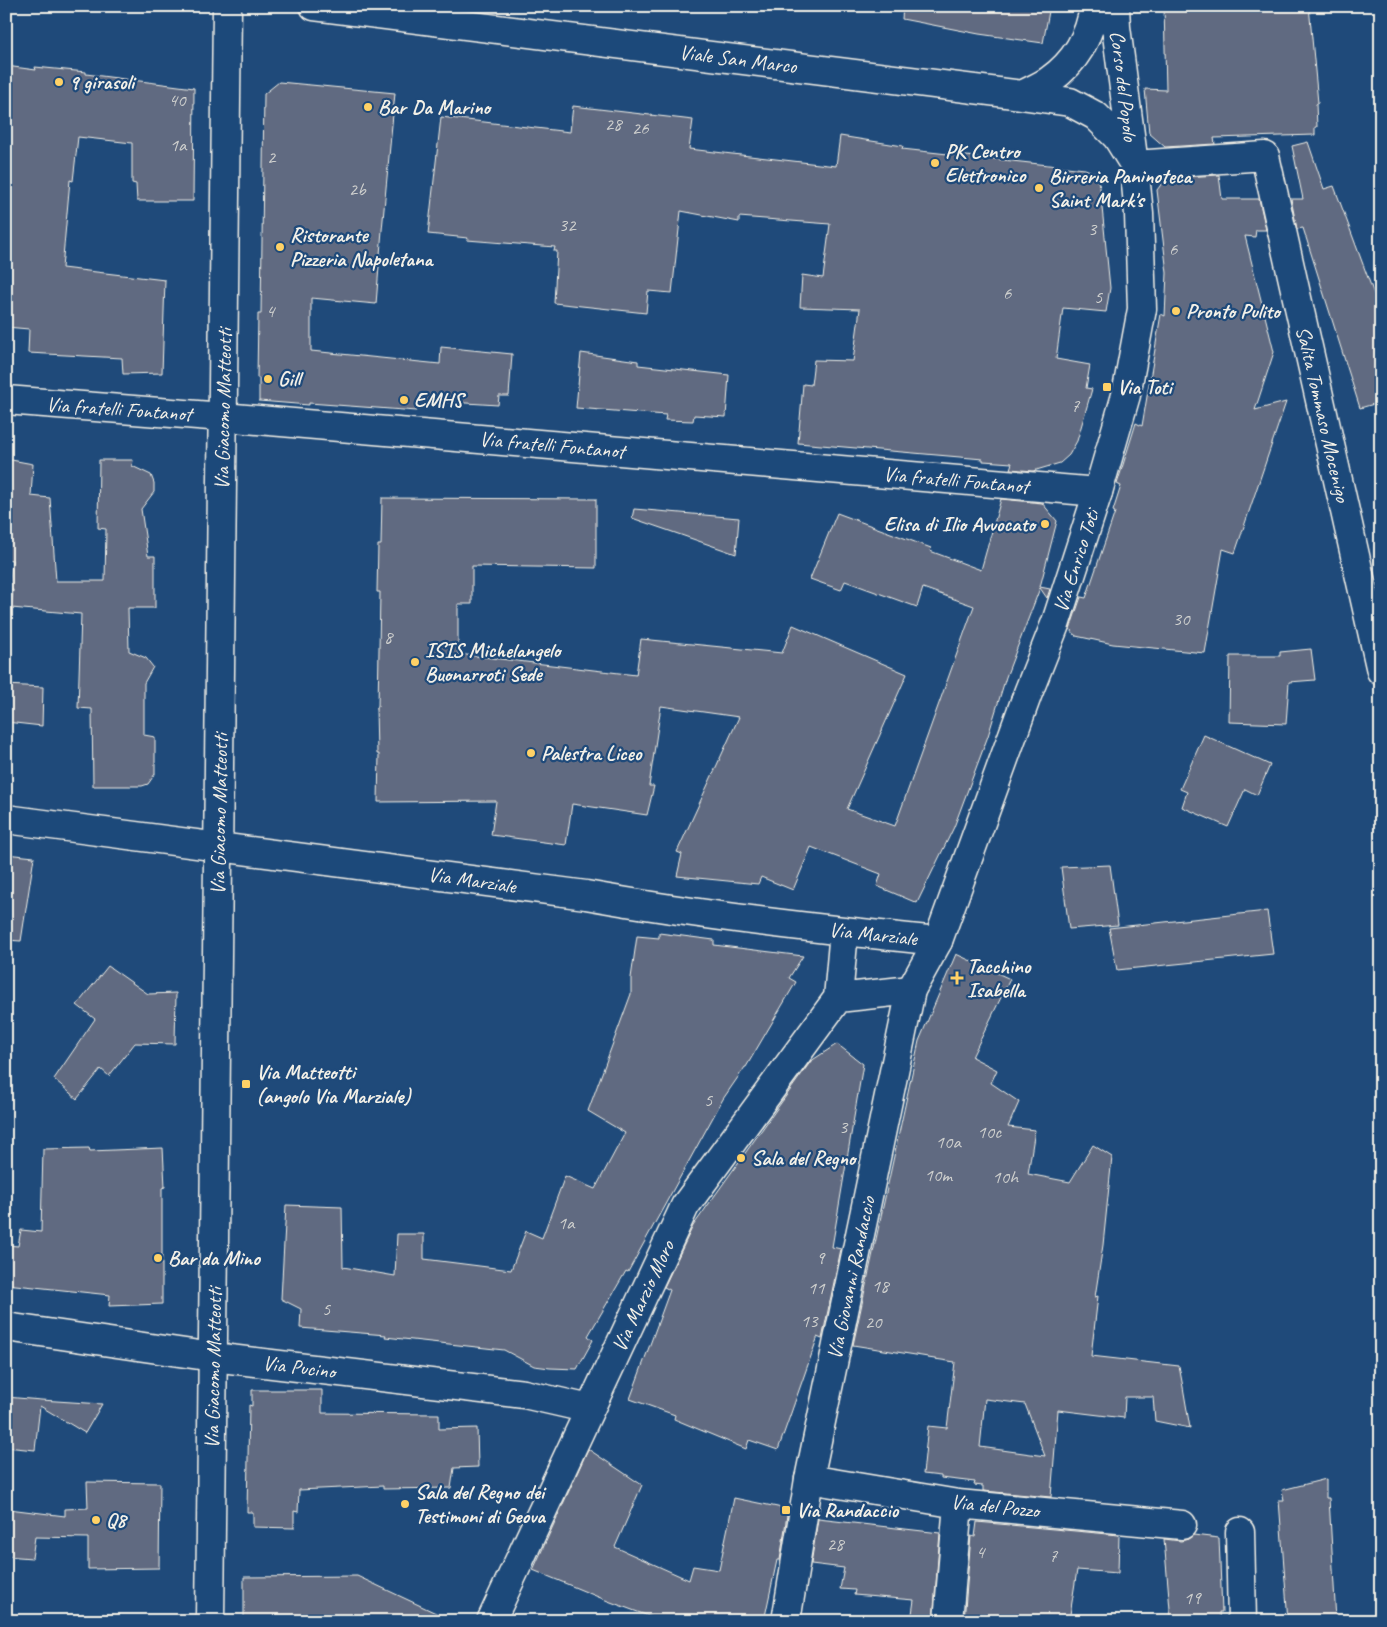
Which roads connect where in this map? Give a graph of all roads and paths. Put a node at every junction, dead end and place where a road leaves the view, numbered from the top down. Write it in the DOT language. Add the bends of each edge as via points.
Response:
graph roads {
  1 [pos="227,6"];
  2 [pos="314,6"];
  3 [pos="1094,6"];
  4 [pos="1116,6"];
  5 [pos="1022,94"];
  6 [pos="1134,165"];
  7 [pos="6,400"];
  8 [pos="223,417"];
  9 [pos="1098,492"];
  10 [pos="1380,667"];
  11 [pos="6,819"];
  12 [pos="218,847"];
  13 [pos="844,932"];
  14 [pos="938,941"];
  15 [pos="911,990"];
  16 [pos="838,998"];
  17 [pos="6,1327"];
  18 [pos="213,1357"];
  19 [pos="590,1409"];
  20 [pos="809,1479"];
  21 [pos="958,1504"];
  22 [pos="1182,1525"];
  23 [pos="1240,1532"];
  24 [pos="210,1621"];
  25 [pos="491,1621"];
  26 [pos="786,1621"];
  27 [pos="948,1621"];
  28 [pos="1242,1621"];
  1 -- 8 [label="street, Via Giacomo Matteotti"];
  2 -- 5 [label="street, Viale San Marco"];
  3 -- 5 [label="street" via="1084,41 1071,62 1049,81"];
  4 -- 6 [label="street, Corso del Popolo"];
  5 -- 6 [label="street, Viale San Marco" via="1070,102 1096,116 1117,137"];
  6 -- 9 [label="street, Via Enrico Toti" via="1142,309 1126,395"];
  6 -- 10 [label="street, Salita Tommaso Mocenigo" via="1265,156"];
  7 -- 8 [label="street, Via fratelli Fontanot"];
  8 -- 9 [label="street, Via fratelli Fontanot"];
  8 -- 12 [label="street, Via Giacomo Matteotti"];
  9 -- 14 [label="street, Via Enrico Toti" via="1056,622"];
  11 -- 12 [label="street, Via Marziale"];
  12 -- 13 [label="street, Via Marziale"];
  12 -- 18 [label="street, Via Giacomo Matteotti"];
  13 -- 14 [label="street, Via Marziale"];
  13 -- 16 [label="street"];
  14 -- 15 [label="street, Via Giovanni Randaccio"];
  15 -- 16 [label="street"];
  15 -- 20 [label="street, Via Giovanni Randaccio"];
  16 -- 19 [label="street, Via Marzio Moro" via="685,1206"];
  17 -- 18 [label="street, Via Pucino"];
  18 -- 19 [label="street, Via Pucino" via="524,1394"];
  18 -- 24 [label="street, Via Giacomo Matteotti"];
  19 -- 25 [label="street, Via Marzio Moro"];
  20 -- 21 [label="street, Via del Pozzo"];
  20 -- 26 [label="street, Via Giovanni Randaccio"];
  21 -- 22 [label="street, Via del Pozzo"];
  21 -- 27 [label="street"];
  23 -- 28 [label="street"];
}
